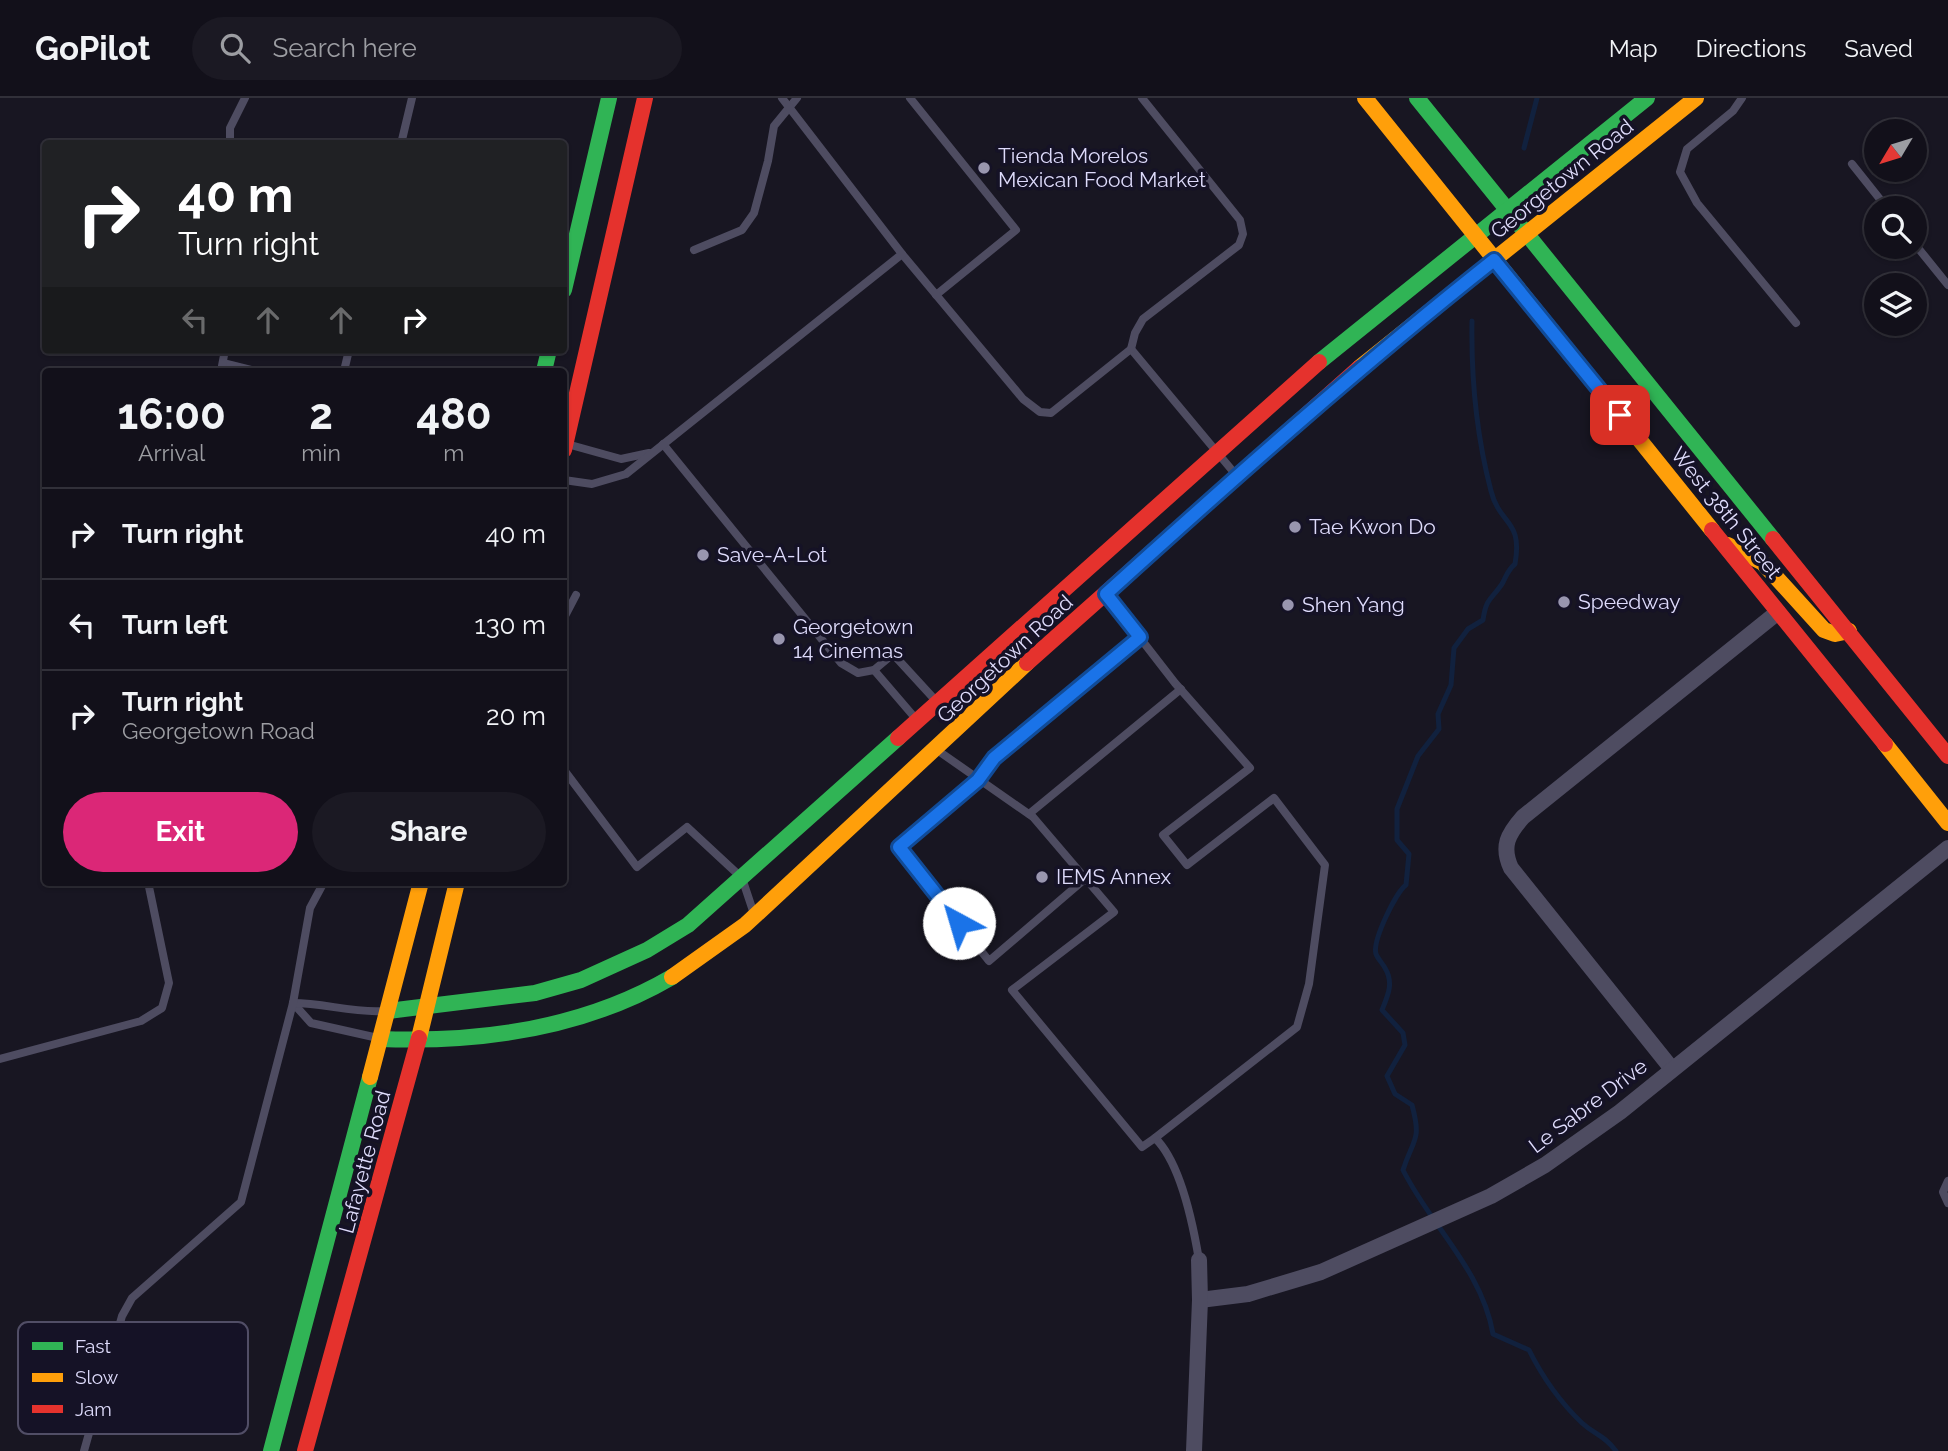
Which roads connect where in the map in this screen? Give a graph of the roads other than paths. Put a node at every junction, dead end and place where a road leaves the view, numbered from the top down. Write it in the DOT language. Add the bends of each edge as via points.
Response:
graph roads {
  1 [pos="245,98"];
  2 [pos="412,98"];
  3 [pos="609,98"];
  4 [pos="645,98"];
  5 [pos="797,98"];
  6 [pos="910,98"];
  7 [pos="1142,98"];
  8 [pos="1365,98"];
  9 [pos="1417,98"];
  10 [pos="1647,98"];
  11 [pos="1696,98"];
  12 [pos="1742,98"];
  13 [pos="785,102"];
  14 [pos="230,140"];
  15 [pos="402,140"];
  16 [pos="1852,164"];
  17 [pos="1877,196"];
  18 [pos="1508,210"];
  19 [pos="1528,235"];
  20 [pos="1476,236"];
  21 [pos="694,250"];
  22 [pos="902,254"];
  23 [pos="1927,259"];
  24 [pos="1494,260"];
  25 [pos="567,277"];
  26 [pos="1948,285"];
  27 [pos="936,295"];
  28 [pos="1796,323"];
  29 [pos="1131,349"];
  30 [pos="567,433"];
  31 [pos="663,444"];
  32 [pos="567,447"];
  33 [pos="652,452"];
  34 [pos="1217,452"];
  35 [pos="1236,475"];
  36 [pos="567,480"];
  37 [pos="1721,541"];
  38 [pos="1106,594"];
  39 [pos="576,595"];
  40 [pos="567,612"];
  41 [pos="1778,612"];
  42 [pos="1849,631"];
  43 [pos="1140,637"];
  44 [pos="874,670"];
  45 [pos="1181,689"];
  46 [pos="938,704"];
  47 [pos="918,721"];
  48 [pos="937,751"];
  49 [pos="1948,756"];
  50 [pos="567,774"];
  51 [pos="978,780"];
  52 [pos="1029,814"];
  53 [pos="1948,823"];
  54 [pos="1948,848"];
  55 [pos="742,878"];
  56 [pos="1086,878"];
  57 [pos="149,886"];
  58 [pos="322,886"];
  59 [pos="420,886"];
  60 [pos="456,886"];
  61 [pos="757,919"];
  62 [pos="293,1003"];
  63 [pos="427,1005"];
  64 [pos="388,1011"];
  65 [pos="380,1038"];
  66 [pos="418,1042"];
  67 [pos="0,1059"];
  68 [pos="1672,1069"];
  69 [pos="1154,1138"];
  70 [pos="1948,1181"];
  71 [pos="1948,1203"];
  72 [pos="1199,1260"];
  73 [pos="1200,1300"];
  74 [pos="120,1322"];
  75 [pos="89,1434"];
  76 [pos="84,1451"];
  77 [pos="272,1451"];
  78 [pos="305,1451"];
  79 [pos="1194,1451"];
  1 -- 14 [label="lane" via="230,128"];
  2 -- 15 [label="lane"];
  3 -- 25 [label="main road"];
  4 -- 30 [label="main road"];
  5 -- 13 [label="lane"];
  6 -- 27 [label="lane" via="1016,230"];
  7 -- 29 [label="lane" via="1240,220 1243,234 1239,245 1143,319"];
  8 -- 20 [label="main road, West 38th Street"];
  9 -- 18 [label="main road, West 38th Street"];
  10 -- 18 [label="main road, Georgetown Road"];
  11 -- 19 [label="main road, Georgetown Road"];
  12 -- 28 [label="lane" via="1726,118 1686,149 1680,172 1697,203"];
  13 -- 21 [label="lane" via="774,126 754,213 742,230"];
  13 -- 22 [label="lane"];
  16 -- 17 [label="lane"];
  18 -- 19 [label="main road, West 38th Street"];
  18 -- 20 [label="main road, Georgetown Road"];
  19 -- 24 [label="main road, Georgetown Road"];
  19 -- 42 [label="main road, West 38th Street"];
  20 -- 24 [label="main road, West 38th Street"];
  20 -- 34 [label="main road, Georgetown Road" via="1353,332"];
  22 -- 27 [label="lane"];
  22 -- 31 [label="lane"];
  23 -- 26 [label="lane"];
  24 -- 35 [label="main road, Georgetown Road" via="1384,347"];
  24 -- 37 [label="main road, West 38th Street"];
  27 -- 29 [label="lane" via="1023,399 1040,412 1051,413"];
  29 -- 34 [label="lane"];
  31 -- 33 [label="lane"];
  31 -- 44 [label="lane" via="841,663 858,673"];
  32 -- 33 [label="lane" via="621,459"];
  33 -- 36 [label="lane" via="626,474 592,484"];
  34 -- 35 [label="lane"];
  34 -- 46 [label="main road, Georgetown Road"];
  35 -- 38 [label="main road, Georgetown Road"];
  37 -- 41 [label="main road, West 38th Street"];
  37 -- 42 [label="main road" via="1763,563 1824,630 1835,634"];
  38 -- 43 [label="lane"];
  38 -- 48 [label="main road, Georgetown Road"];
  39 -- 40 [label="lane"];
  41 -- 53 [label="main road, West 38th Street"];
  41 -- 68 [label="street" via="1523,817 1505,842 1511,868"];
  42 -- 49 [label="main road, West 38th Street"];
  43 -- 45 [label="lane"];
  43 -- 51 [label="lane" via="994,758"];
  44 -- 46 [label="lane" via="893,654"];
  44 -- 47 [label="lane"];
  45 -- 52 [label="lane"];
  45 -- 69 [label="lane" via="1250,768 1163,835 1187,865 1275,798 1325,865 1309,984 1297,1027"];
  46 -- 47 [label="main road, Georgetown Road"];
  47 -- 55 [label="main road, Georgetown Road"];
  48 -- 51 [label="lane"];
  48 -- 61 [label="main road, Georgetown Road"];
  50 -- 55 [label="lane" via="637,867 687,827"];
  51 -- 52 [label="lane"];
  51 -- 56 [label="lane" via="899,847 989,961"];
  52 -- 56 [label="lane"];
  54 -- 68 [label="street, Le Sabre Drive"];
  55 -- 61 [label="lane"];
  55 -- 63 [label="main road, Georgetown Road" via="688,925 607,970 521,995"];
  56 -- 69 [label="lane" via="1114,912 1012,990 1142,1147"];
  57 -- 67 [label="lane" via="169,983 162,1008 141,1021"];
  58 -- 62 [label="lane" via="310,908"];
  59 -- 64 [label="main road, Lafayette Road"];
  60 -- 63 [label="main road, Lafayette Road"];
  61 -- 66 [label="main road, Georgetown Road" via="695,963 614,1005 576,1019 514,1033"];
  62 -- 64 [label="lane" via="318,1003 357,1013"];
  62 -- 65 [label="lane" via="311,1023"];
  62 -- 74 [label="lane" via="241,1202 132,1298"];
  63 -- 64 [label="main road, Georgetown Road"];
  63 -- 66 [label="main road, Lafayette Road"];
  64 -- 65 [label="main road, Lafayette Road"];
  65 -- 66 [label="main road, Georgetown Road"];
  65 -- 77 [label="main road, Lafayette Road"];
  66 -- 78 [label="main road, Lafayette Road"];
  68 -- 73 [label="street, Le Sabre Drive" via="1564,1153 1504,1189 1350,1261 1293,1282"];
  69 -- 72 [label="lane" via="1164,1147 1193,1222"];
  70 -- 71 [label="lane" via="1943,1192"];
  72 -- 73 [label="street"];
  73 -- 79 [label="street"];
  75 -- 76 [label="lane"];
}
